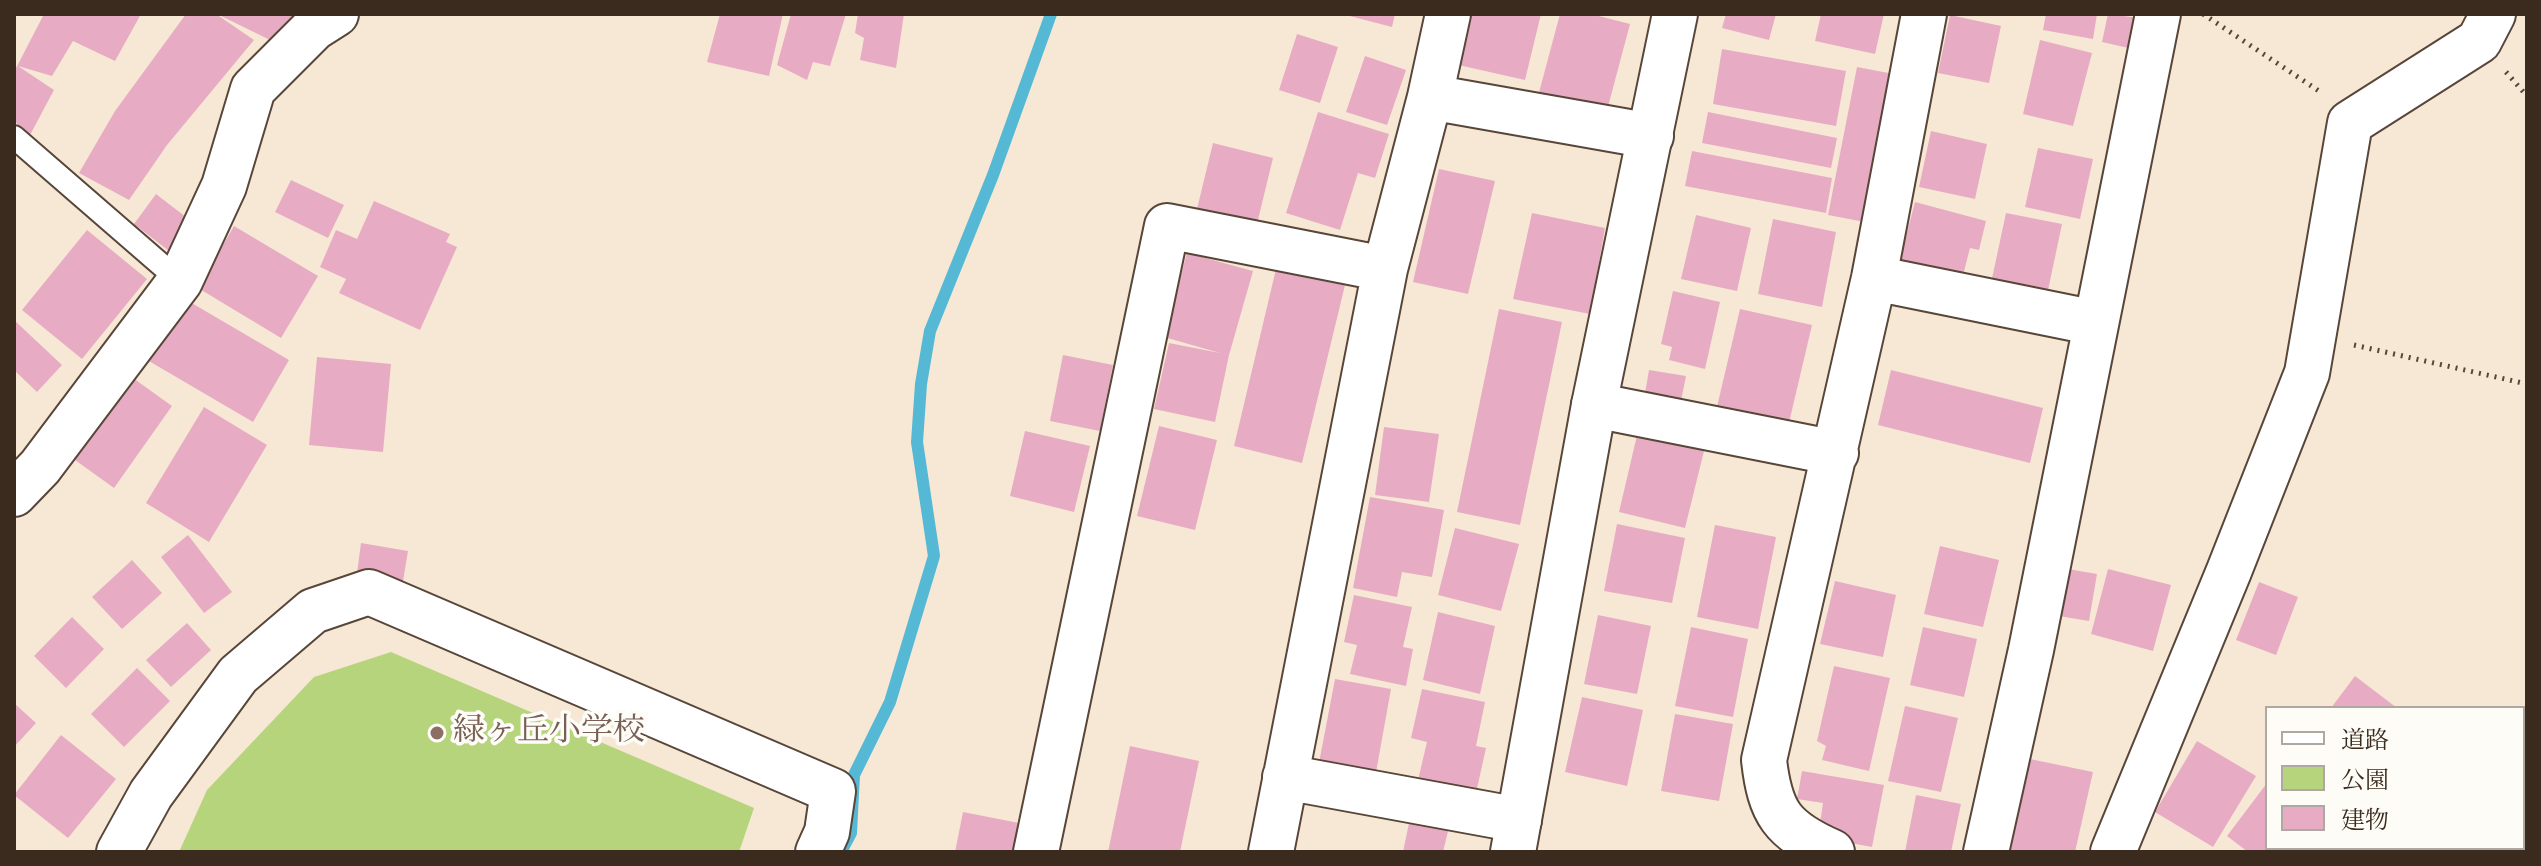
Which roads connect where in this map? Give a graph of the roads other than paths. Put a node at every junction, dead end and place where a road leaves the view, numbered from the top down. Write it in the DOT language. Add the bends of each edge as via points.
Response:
graph roads {
  1 [pos="336,14"];
  2 [pos="1448,14"];
  3 [pos="1675,14"];
  4 [pos="1924,14"];
  5 [pos="2158,14"];
  6 [pos="2493,14"];
  7 [pos="1430,97"];
  8 [pos="1651,136"];
  9 [pos="14,137"];
  10 [pos="1385,269"];
  11 [pos="1874,278"];
  12 [pos="180,281"];
  13 [pos="2096,323"];
  14 [pos="1594,405"];
  15 [pos="1836,453"];
  16 [pos="14,494"];
  17 [pos="1285,777"];
  18 [pos="1516,836"];
  19 [pos="119,852"];
  20 [pos="818,852"];
  21 [pos="1036,852"];
  22 [pos="1271,852"];
  23 [pos="1832,852"];
  24 [pos="1986,852"];
  25 [pos="2113,852"];
  1 -- 12 [label="street" via="314,28 253,89 224,186"];
  2 -- 7 [label="street"];
  3 -- 8 [label="street"];
  4 -- 11 [label="street"];
  5 -- 13 [label="street"];
  6 -- 25 [label="street" via="2479,41 2350,123 2307,373"];
  7 -- 8 [label="street"];
  7 -- 10 [label="street"];
  8 -- 14 [label="street"];
  9 -- 12 [label="lane"];
  10 -- 17 [label="street"];
  10 -- 21 [label="street" via="1167,226"];
  11 -- 13 [label="street"];
  11 -- 15 [label="street"];
  12 -- 16 [label="street"];
  13 -- 24 [label="street"];
  14 -- 15 [label="street"];
  14 -- 18 [label="street"];
  15 -- 23 [label="street" via="1764,760 1768,795 1779,815 1804,838"];
  17 -- 18 [label="street"];
  17 -- 22 [label="street"];
  19 -- 20 [label="street" via="151,794 238,675 313,611 369,592 833,791"];
}
